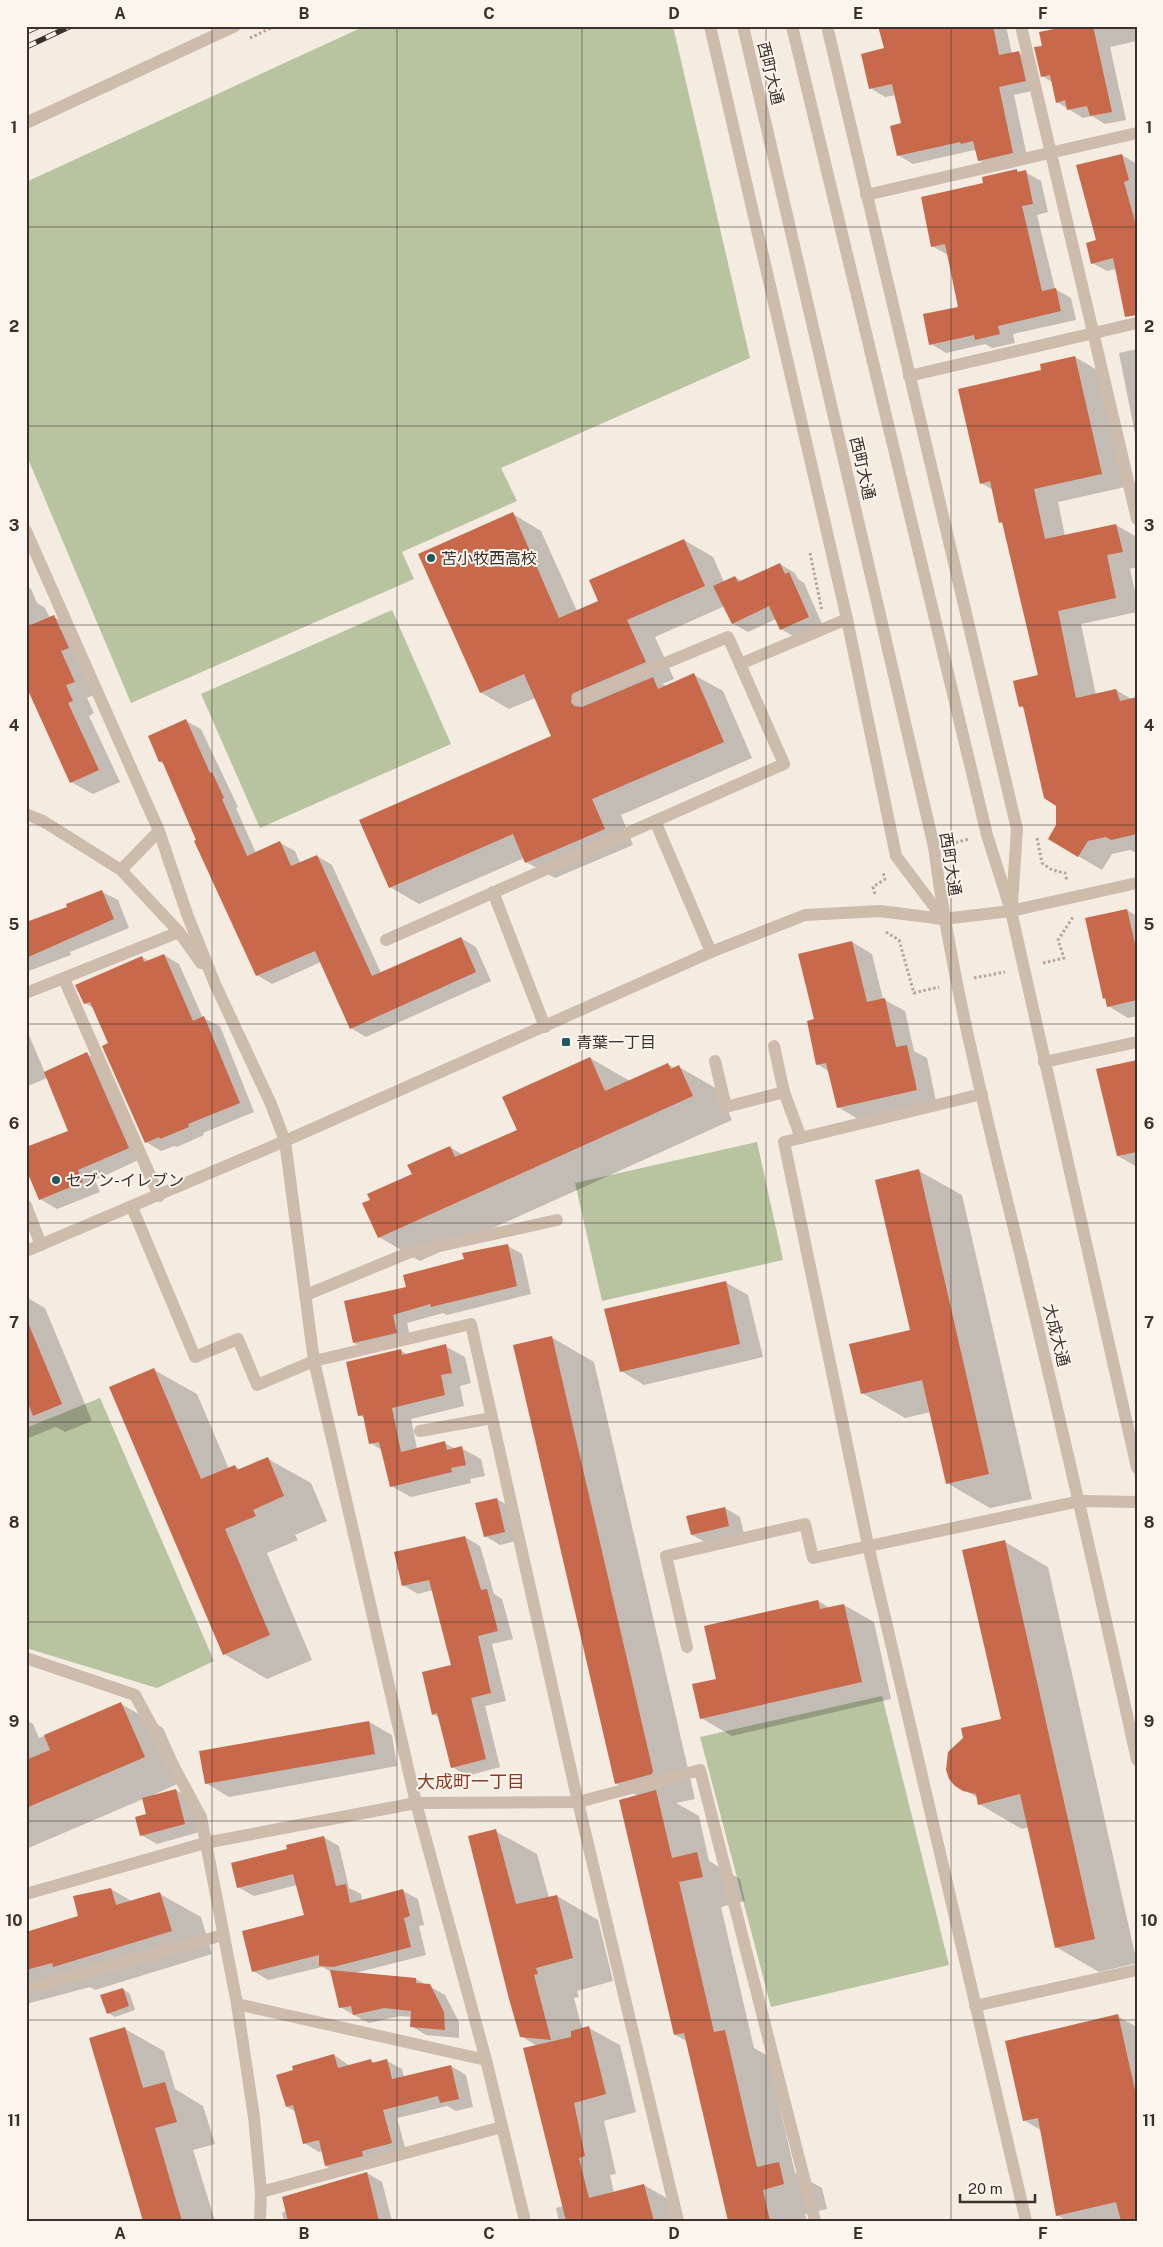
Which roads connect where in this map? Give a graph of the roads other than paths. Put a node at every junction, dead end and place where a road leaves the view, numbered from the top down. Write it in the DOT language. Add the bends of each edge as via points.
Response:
graph roads {
  1 [pos="235,26"];
  2 [pos="710,26"];
  3 [pos="743,26"];
  4 [pos="792,26"];
  5 [pos="826,26"];
  6 [pos="1021,26"];
  7 [pos="26,123"];
  8 [pos="1137,133"];
  9 [pos="1049,153"];
  10 [pos="866,195"];
  11 [pos="1137,323"];
  12 [pos="1094,333"];
  13 [pos="909,376"];
  14 [pos="1135,503"];
  15 [pos="1137,519"];
  16 [pos="26,531"];
  17 [pos="847,619"];
  18 [pos="740,664"];
  19 [pos="579,699"];
  20 [pos="26,814"];
  21 [pos="654,821"];
  22 [pos="158,831"];
  23 [pos="122,870"];
  24 [pos="1137,883"];
  25 [pos="493,892"];
  26 [pos="1011,911"];
  27 [pos="943,919"];
  28 [pos="179,932"];
  29 [pos="386,940"];
  30 [pos="711,952"];
  31 [pos="64,979"];
  32 [pos="216,984"];
  33 [pos="26,993"];
  34 [pos="545,1027"];
  35 [pos="1137,1042"];
  36 [pos="774,1046"];
  37 [pos="715,1061"];
  38 [pos="1044,1062"];
  39 [pos="784,1092"];
  40 [pos="982,1094"];
  41 [pos="801,1138"];
  42 [pos="285,1141"];
  43 [pos="159,1196"];
  44 [pos="26,1206"];
  45 [pos="132,1207"];
  46 [pos="557,1220"];
  47 [pos="41,1245"];
  48 [pos="26,1251"];
  49 [pos="306,1296"];
  50 [pos="314,1361"];
  51 [pos="492,1418"];
  52 [pos="420,1431"];
  53 [pos="1137,1468"];
  54 [pos="1080,1501"];
  55 [pos="1137,1502"];
  56 [pos="868,1546"];
  57 [pos="687,1647"];
  58 [pos="26,1658"];
  59 [pos="1137,1760"];
  60 [pos="578,1802"];
  61 [pos="416,1803"];
  62 [pos="205,1843"];
  63 [pos="26,1894"];
  64 [pos="223,1935"];
  65 [pos="1137,1970"];
  66 [pos="26,1989"];
  67 [pos="237,2004"];
  68 [pos="976,2006"];
  69 [pos="486,2060"];
  70 [pos="502,2127"];
  71 [pos="261,2192"];
  72 [pos="260,2221"];
  73 [pos="526,2221"];
  74 [pos="678,2221"];
  75 [pos="815,2221"];
  76 [pos="1026,2221"];
  1 -- 7 [label="street"];
  2 -- 17 [label="street"];
  3 -- 27 [label="street, 西町大通" via="934,848"];
  4 -- 26 [label="street, 西町大通" via="987,835"];
  5 -- 10 [label="street"];
  6 -- 9 [label="street"];
  8 -- 9 [label="street"];
  9 -- 10 [label="street"];
  9 -- 12 [label="street"];
  10 -- 13 [label="street"];
  11 -- 12 [label="street"];
  12 -- 13 [label="street"];
  12 -- 14 [label="street"];
  13 -- 26 [label="street" via="1017,829"];
  14 -- 15 [label="street"];
  16 -- 22 [label="street"];
  17 -- 18 [label="street"];
  17 -- 27 [label="street" via="896,856"];
  18 -- 19 [label="street" via="728,637"];
  18 -- 21 [label="street" via="784,764"];
  20 -- 23 [label="street" via="43,821"];
  21 -- 25 [label="street"];
  21 -- 30 [label="street"];
  22 -- 23 [label="street"];
  22 -- 32 [label="street"];
  23 -- 28 [label="street"];
  24 -- 26 [label="street"];
  25 -- 29 [label="street"];
  25 -- 34 [label="street"];
  26 -- 27 [label="street"];
  26 -- 38 [label="street"];
  27 -- 30 [label="street" via="880,911 805,915"];
  27 -- 40 [label="street, 大成大通"];
  28 -- 31 [label="street"];
  28 -- 32 [label="street"];
  30 -- 34 [label="street"];
  31 -- 33 [label="street"];
  31 -- 43 [label="street"];
  32 -- 42 [label="street"];
  34 -- 42 [label="street"];
  35 -- 38 [label="street"];
  36 -- 39 [label="street"];
  37 -- 39 [label="street" via="726,1107"];
  38 -- 53 [label="street"];
  39 -- 41 [label="street"];
  40 -- 41 [label="street"];
  40 -- 54 [label="street, 大成大通"];
  41 -- 56 [label="street" via="784,1142"];
  42 -- 43 [label="street"];
  42 -- 49 [label="street"];
  43 -- 45 [label="street"];
  44 -- 47 [label="street"];
  45 -- 47 [label="street"];
  45 -- 50 [label="street" via="195,1357 238,1339 258,1385"];
  46 -- 49 [label="street" via="408,1253"];
  47 -- 48 [label="street"];
  49 -- 50 [label="street"];
  50 -- 51 [label="street" via="471,1324"];
  50 -- 61 [label="street"];
  51 -- 52 [label="street"];
  51 -- 60 [label="street"];
  54 -- 55 [label="street"];
  54 -- 56 [label="street"];
  54 -- 59 [label="street, 大成大通"];
  56 -- 57 [label="street" via="813,1558 805,1524 666,1556"];
  56 -- 68 [label="street"];
  58 -- 62 [label="street" via="135,1695 201,1817"];
  60 -- 61 [label="street"];
  60 -- 74 [label="street"];
  60 -- 75 [label="street" via="700,1770"];
  61 -- 62 [label="street"];
  61 -- 69 [label="street"];
  62 -- 63 [label="street"];
  62 -- 64 [label="street"];
  64 -- 66 [label="street"];
  64 -- 67 [label="street"];
  65 -- 68 [label="street"];
  67 -- 69 [label="street"];
  67 -- 71 [label="street"];
  68 -- 76 [label="street"];
  69 -- 70 [label="street"];
  70 -- 71 [label="street"];
  70 -- 73 [label="street"];
  71 -- 72 [label="street"];
}
